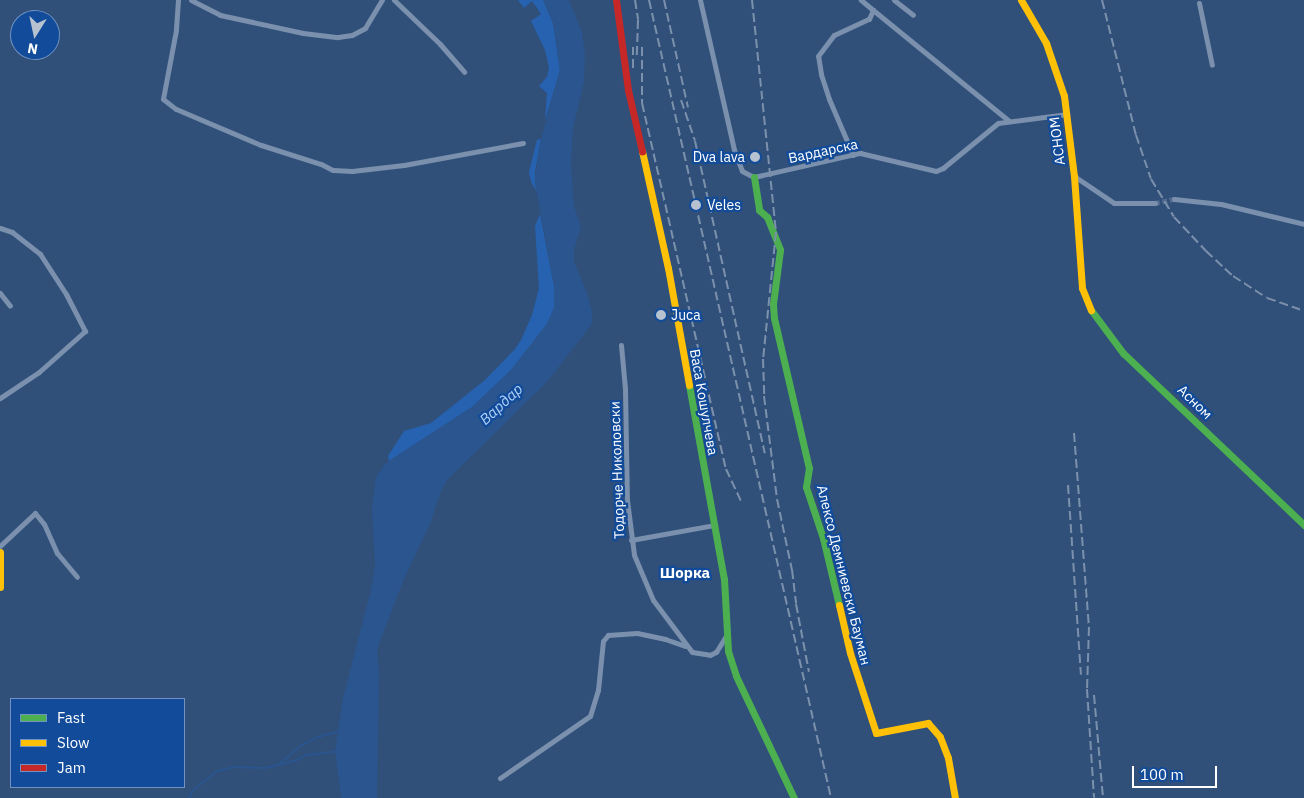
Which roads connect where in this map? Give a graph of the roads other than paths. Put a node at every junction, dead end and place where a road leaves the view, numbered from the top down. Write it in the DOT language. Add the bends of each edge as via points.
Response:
graph roads {
  1 [pos="178,0"];
  2 [pos="191,0"];
  3 [pos="382,0"];
  4 [pos="394,0"];
  5 [pos="616,0"];
  6 [pos="700,0"];
  7 [pos="861,0"];
  8 [pos="894,0"];
  9 [pos="1021,0"];
  10 [pos="1199,3"];
  11 [pos="872,10"];
  12 [pos="913,15"];
  13 [pos="1212,65"];
  14 [pos="464,72"];
  15 [pos="1067,114"];
  16 [pos="1009,120"];
  17 [pos="523,143"];
  18 [pos="853,154"];
  19 [pos="1074,176"];
  20 [pos="754,177"];
  21 [pos="1174,199"];
  22 [pos="1155,203"];
  23 [pos="1304,224"];
  24 [pos="0,228"];
  25 [pos="1082,288"];
  26 [pos="0,293"];
  27 [pos="10,306"];
  28 [pos="620,345"];
  29 [pos="0,398"];
  30 [pos="714,525"];
  31 [pos="1304,525"];
  32 [pos="631,540"];
  33 [pos="0,546"];
  34 [pos="0,552"];
  35 [pos="77,577"];
  36 [pos="0,587"];
  37 [pos="726,636"];
  38 [pos="686,646"];
  39 [pos="500,778"];
  40 [pos="794,798"];
  41 [pos="954,798"];
  1 -- 17 [label="street" via="176,30 163,99 176,109 261,145 333,170 352,171 411,164"];
  2 -- 3 [label="street" via="220,15 338,37 352,35 365,28"];
  4 -- 14 [label="street"];
  5 -- 30 [label="street, Васа Кошулчева" via="628,90 668,268"];
  6 -- 20 [label="street" via="734,150 742,171"];
  7 -- 11 [label="street"];
  8 -- 12 [label="street"];
  9 -- 15 [label="street, АСНОМ" via="1046,43"];
  10 -- 13 [label="street"];
  11 -- 16 [label="street"];
  11 -- 18 [label="street" via="869,18 834,35 818,56 829,100"];
  15 -- 16 [label="street, Вардарска"];
  15 -- 19 [label="street, АСНОМ"];
  16 -- 18 [label="street, Вардарска" via="991,127 936,171 869,153"];
  18 -- 20 [label="street, Вардарска"];
  19 -- 22 [label="street" via="1114,203"];
  19 -- 25 [label="street, АСНОМ"];
  20 -- 41 [label="street, Алексо Демниевски Бауман" via="759,210 767,217 780,250 774,318 809,468 806,487 850,653 876,732 928,723 943,744"];
  21 -- 23 [label="street" via="1221,204"];
  24 -- 29 [label="street" via="12,232 40,254 66,294 84,331 39,372"];
  25 -- 31 [label="street, Асном" via="1093,313 1123,353"];
  26 -- 27 [label="street"];
  28 -- 32 [label="street, Тодорче Николовски" via="625,389 625,462"];
  30 -- 32 [label="street"];
  30 -- 37 [label="street, Васа Кошулчева" via="724,579"];
  32 -- 38 [label="street, Тодорче Николовски" via="650,595"];
  33 -- 35 [label="street" via="35,513 44,524 57,553"];
  34 -- 36 [label="street"];
  37 -- 38 [label="street" via="716,652 710,655 700,655"];
  37 -- 40 [label="street, Васа Кошулчева" via="736,676"];
  38 -- 39 [label="street" via="637,633 608,635 603,642 598,690 590,716"];
}
